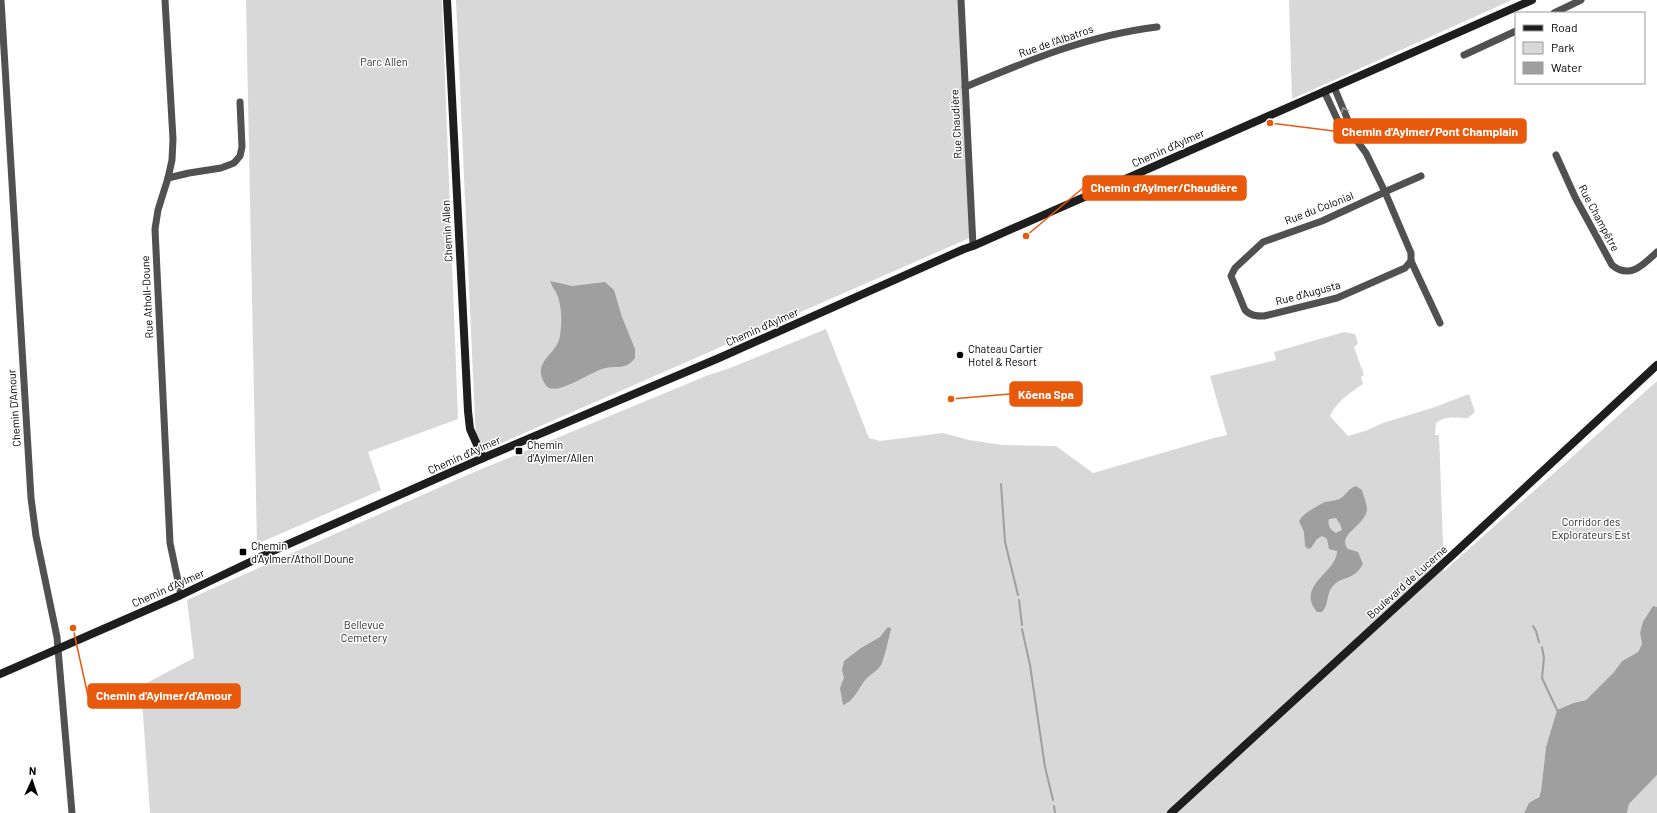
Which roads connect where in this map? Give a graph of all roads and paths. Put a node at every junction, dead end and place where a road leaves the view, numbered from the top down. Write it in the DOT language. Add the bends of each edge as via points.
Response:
graph roads {
  1 [pos="1,0"];
  2 [pos="165,0"];
  3 [pos="447,0"];
  4 [pos="961,0"];
  5 [pos="1532,0"];
  6 [pos="1581,0"];
  7 [pos="1556,12"];
  8 [pos="1157,27"];
  9 [pos="1515,31"];
  10 [pos="1464,55"];
  11 [pos="965,87"];
  12 [pos="1334,87"];
  13 [pos="1324,91"];
  14 [pos="240,102"];
  15 [pos="1352,134"];
  16 [pos="1556,155"];
  17 [pos="1421,176"];
  18 [pos="168,178"];
  19 [pos="1385,192"];
  20 [pos="973,246"];
  21 [pos="1657,252"];
  22 [pos="1411,261"];
  23 [pos="1232,272"];
  24 [pos="1440,323"];
  25 [pos="1657,366"];
  26 [pos="483,458"];
  27 [pos="182,595"];
  28 [pos="59,648"];
  29 [pos="0,674"];
  30 [pos="72,813"];
  31 [pos="1171,813"];
  1 -- 28 [label="street, Chemin D'Amour" via="32,498 36,536 50,594"];
  2 -- 18 [label="street, Rue Atholl-Doune" via="173,139"];
  3 -- 26 [label="main road, Chemin Allen" via="468,411 470,429"];
  4 -- 11 [label="street, Rue Chaudière"];
  5 -- 12 [label="main road, Chemin d'Aylmer"];
  6 -- 7 [label="street"];
  8 -- 11 [label="street, Rue de l'Albatros" via="1121,32 1073,45"];
  9 -- 10 [label="street"];
  11 -- 20 [label="street, Rue Chaudière"];
  12 -- 13 [label="main road, Chemin d'Aylmer"];
  15 -- 12 [label="street, one-way"];
  13 -- 15 [label="street" via="1339,123"];
  13 -- 20 [label="main road, Chemin d'Aylmer"];
  14 -- 18 [label="street" via="242,146 240,156 234,164"];
  15 -- 19 [label="street" via="1366,154"];
  16 -- 21 [label="street, Rue Champêtre" via="1575,197 1612,265 1624,271 1634,271"];
  17 -- 19 [label="street, Rue du Colonial"];
  18 -- 27 [label="street, Rue Atholl-Doune" via="155,229 170,543"];
  19 -- 22 [label="street" via="1411,253"];
  19 -- 23 [label="street, Rue du Colonial" via="1322,221 1269,239 1260,244"];
  20 -- 26 [label="main road, Chemin d'Aylmer"];
  22 -- 23 [label="street, Rue d'Augusta" via="1405,268 1337,298 1258,316 1245,310 1232,281"];
  22 -- 24 [label="street"];
  25 -- 31 [label="main road, Boulevard de Lucerne"];
  26 -- 27 [label="main road, Chemin d'Aylmer" via="275,550"];
  27 -- 28 [label="main road, Chemin d'Aylmer"];
  28 -- 29 [label="main road, Chemin d'Aylmer"];
  28 -- 30 [label="street, Chemin D'Amour"];
}
